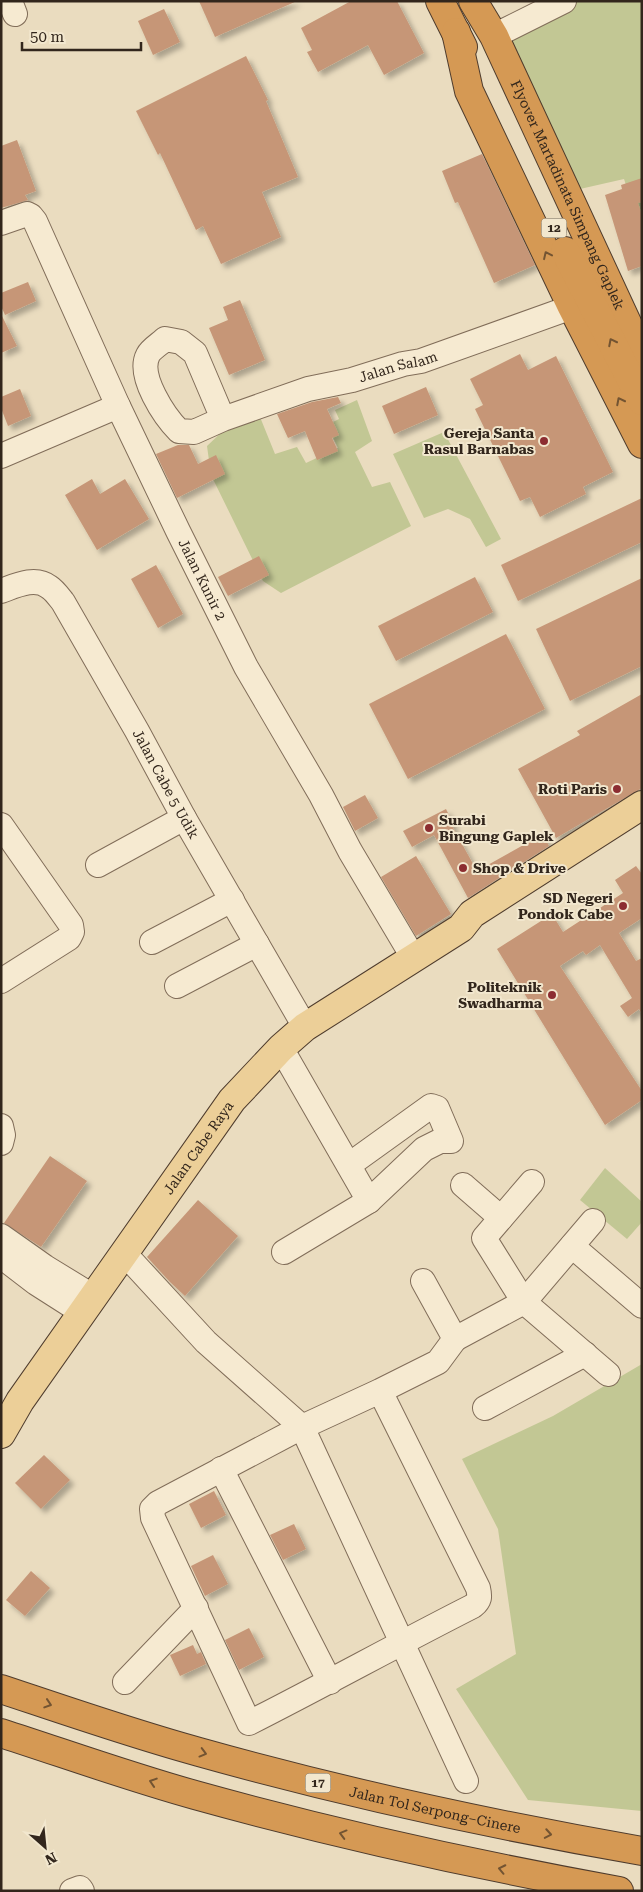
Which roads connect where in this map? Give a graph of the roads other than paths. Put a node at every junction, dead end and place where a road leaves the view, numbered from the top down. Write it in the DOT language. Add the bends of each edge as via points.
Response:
graph roads {
  1 [pos="440,1"];
  2 [pos="564,1"];
  3 [pos="489,21"];
  4 [pos="461,44"];
  5 [pos="1,223"];
  6 [pos="572,307"];
  7 [pos="642,317"];
  8 [pos="642,355"];
  9 [pos="642,401"];
  10 [pos="118,406"];
  11 [pos="223,420"];
  12 [pos="642,444"];
  13 [pos="1,456"];
  14 [pos="1,591"];
  15 [pos="642,805"];
  16 [pos="184,818"];
  17 [pos="642,824"];
  18 [pos="1,825"];
  19 [pos="98,865"];
  20 [pos="232,900"];
  21 [pos="461,928"];
  22 [pos="152,942"];
  23 [pos="257,944"];
  24 [pos="413,957"];
  25 [pos="1,981"];
  26 [pos="177,986"];
  27 [pos="305,1027"];
  28 [pos="281,1048"];
  29 [pos="1,1126"];
  30 [pos="1,1143"];
  31 [pos="349,1165"];
  32 [pos="532,1182"];
  33 [pos="463,1185"];
  34 [pos="369,1201"];
  35 [pos="501,1218"];
  36 [pos="593,1221"];
  37 [pos="1,1236"];
  38 [pos="572,1246"];
  39 [pos="284,1252"];
  40 [pos="124,1253"];
  41 [pos="1,1256"];
  42 [pos="423,1281"];
  43 [pos="524,1302"];
  44 [pos="88,1305"];
  45 [pos="642,1306"];
  46 [pos="455,1339"];
  47 [pos="585,1354"];
  48 [pos="608,1374"];
  49 [pos="380,1392"];
  50 [pos="485,1408"];
  51 [pos="302,1427"];
  52 [pos="1,1434"];
  53 [pos="221,1469"];
  54 [pos="196,1608"];
  55 [pos="403,1642"];
  56 [pos="125,1682"];
  57 [pos="330,1682"];
  58 [pos="1,1689"];
  59 [pos="1,1733"];
  60 [pos="466,1781"];
  61 [pos="642,1851"];
  62 [pos="72,1891"];
  63 [pos="82,1891"];
  64 [pos="619,1891"];
  1 -- 4 [label="highway, 12"];
  2 -- 3 [label="street"];
  3 -- 7 [label="highway" via="529,73"];
  3 -- 8 [label="highway, Flyover Martadinata Simpang Gaplek / 12"];
  6 -- 4 [label="highway, one-way" via="469,90"];
  9 -- 4 [label="highway, Flyover Martadinata Simpang Gaplek / 12, one-way"];
  5 -- 10 [label="street, Jalan Kunir 2" via="27,214 35,221"];
  6 -- 11 [label="street, Jalan Salam" via="421,361 308,389"];
  12 -- 6 [label="highway, one-way"];
  10 -- 13 [label="street"];
  10 -- 24 [label="street, Jalan Kunir 2" via="246,667"];
  14 -- 16 [label="street, Jalan Cabe 5 Udik" via="35,582 48,586 63,602"];
  15 -- 21 [label="main road, Jalan Cabe Raya" via="472,914"];
  16 -- 19 [label="street"];
  16 -- 20 [label="street, Jalan Cabe 5 Udik"];
  17 -- 21 [label="main road, Jalan Cabe Raya" via="485,923"];
  18 -- 25 [label="street" via="71,925 72,932 69,938"];
  20 -- 22 [label="street"];
  20 -- 23 [label="street, Jalan Cabe 5 Udik"];
  21 -- 24 [label="main road, Jalan Cabe Raya"];
  23 -- 26 [label="street"];
  23 -- 27 [label="street, Jalan Cabe 5 Udik"];
  24 -- 27 [label="main road, Jalan Cabe Raya"];
  27 -- 28 [label="main road, Jalan Cabe Raya"];
  28 -- 31 [label="street"];
  28 -- 40 [label="main road, Jalan Cabe Raya" via="232,1100"];
  29 -- 30 [label="street"];
  31 -- 34 [label="street"];
  31 -- 34 [label="street" via="431,1106 437,1108 451,1141 440,1141 424,1149"];
  32 -- 35 [label="street"];
  33 -- 35 [label="street"];
  34 -- 39 [label="street"];
  35 -- 43 [label="street" via="484,1238"];
  36 -- 38 [label="street"];
  37 -- 44 [label="street" via="45,1267"];
  38 -- 43 [label="street"];
  38 -- 45 [label="street"];
  40 -- 44 [label="main road, Jalan Cabe Raya"];
  40 -- 51 [label="street" via="206,1342"];
  41 -- 44 [label="street" via="36,1283"];
  42 -- 46 [label="street"];
  43 -- 46 [label="street"];
  43 -- 47 [label="street"];
  44 -- 52 [label="main road, Jalan Cabe Raya"];
  46 -- 49 [label="street" via="438,1362"];
  47 -- 48 [label="street"];
  47 -- 50 [label="street"];
  49 -- 51 [label="street"];
  49 -- 55 [label="street" via="480,1596 473,1606"];
  51 -- 53 [label="street"];
  51 -- 55 [label="street"];
  53 -- 54 [label="street" via="158,1503 151,1513"];
  53 -- 57 [label="street"];
  54 -- 56 [label="street"];
  54 -- 57 [label="street" via="249,1723"];
  55 -- 57 [label="street"];
  55 -- 60 [label="street"];
  58 -- 61 [label="highway, Jalan Tol Serpong–Cinere / 17, one-way" via="198,1752 382,1800"];
  64 -- 59 [label="highway, one-way" via="363,1839 195,1795"];
  62 -- 63 [label="street" via="80,1888"];
}
